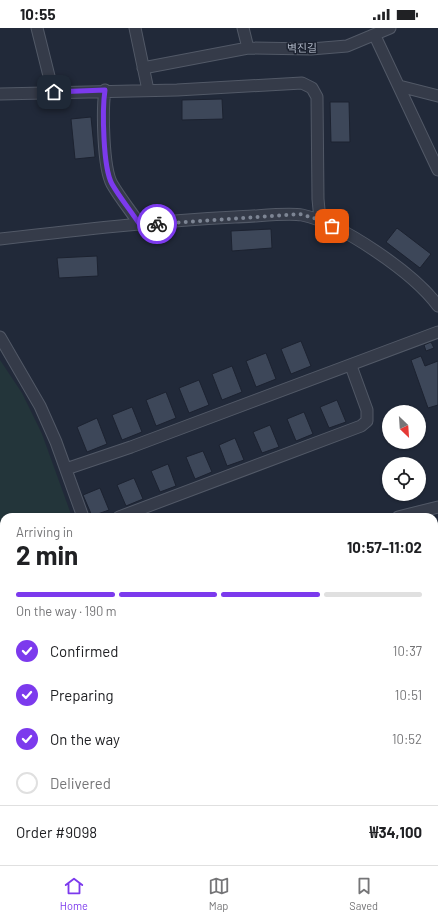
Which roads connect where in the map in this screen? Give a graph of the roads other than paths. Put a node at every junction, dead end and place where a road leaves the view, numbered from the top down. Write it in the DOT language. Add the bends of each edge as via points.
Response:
graph roads {
  1 [pos="37,28"];
  2 [pos="135,28"];
  3 [pos="243,28"];
  4 [pos="390,28"];
  5 [pos="375,36"];
  6 [pos="248,48"];
  7 [pos="143,68"];
  8 [pos="399,86"];
  9 [pos="105,90"];
  10 [pos="148,90"];
  11 [pos="54,92"];
  12 [pos="0,94"];
  13 [pos="438,96"];
  14 [pos="438,170"];
  15 [pos="320,220"];
  16 [pos="140,225"];
  17 [pos="0,239"];
  18 [pos="438,306"];
  19 [pos="438,332"];
  20 [pos="0,337"];
  21 [pos="351,366"];
  22 [pos="66,469"];
  23 [pos="438,507"];
  24 [pos="81,513"];
  25 [pos="130,513"];
  26 [pos="411,513"];
  1 -- 11 [label="street"];
  2 -- 7 [label="street"];
  3 -- 6 [label="street"];
  4 -- 5 [label="street, 벽진길"];
  5 -- 6 [label="street, 벽진길" via="346,46 311,49"];
  5 -- 8 [label="street"];
  6 -- 7 [label="street, 벽진길"];
  7 -- 10 [label="street"];
  8 -- 13 [label="street"];
  8 -- 14 [label="street"];
  9 -- 10 [label="street"];
  9 -- 11 [label="street"];
  9 -- 16 [label="street" via="102,107 107,169 112,184"];
  10 -- 15 [label="street" via="302,83 312,88 318,97"];
  11 -- 12 [label="street"];
  15 -- 16 [label="street" via="300,214"];
  15 -- 18 [label="street" via="394,264 428,293"];
  16 -- 17 [label="street"];
  19 -- 21 [label="street"];
  20 -- 22 [label="street" via="40,406"];
  21 -- 22 [label="street"];
  21 -- 25 [label="street" via="367,410 367,421 361,426"];
  22 -- 24 [label="street"];
  23 -- 26 [label="street"];
}
